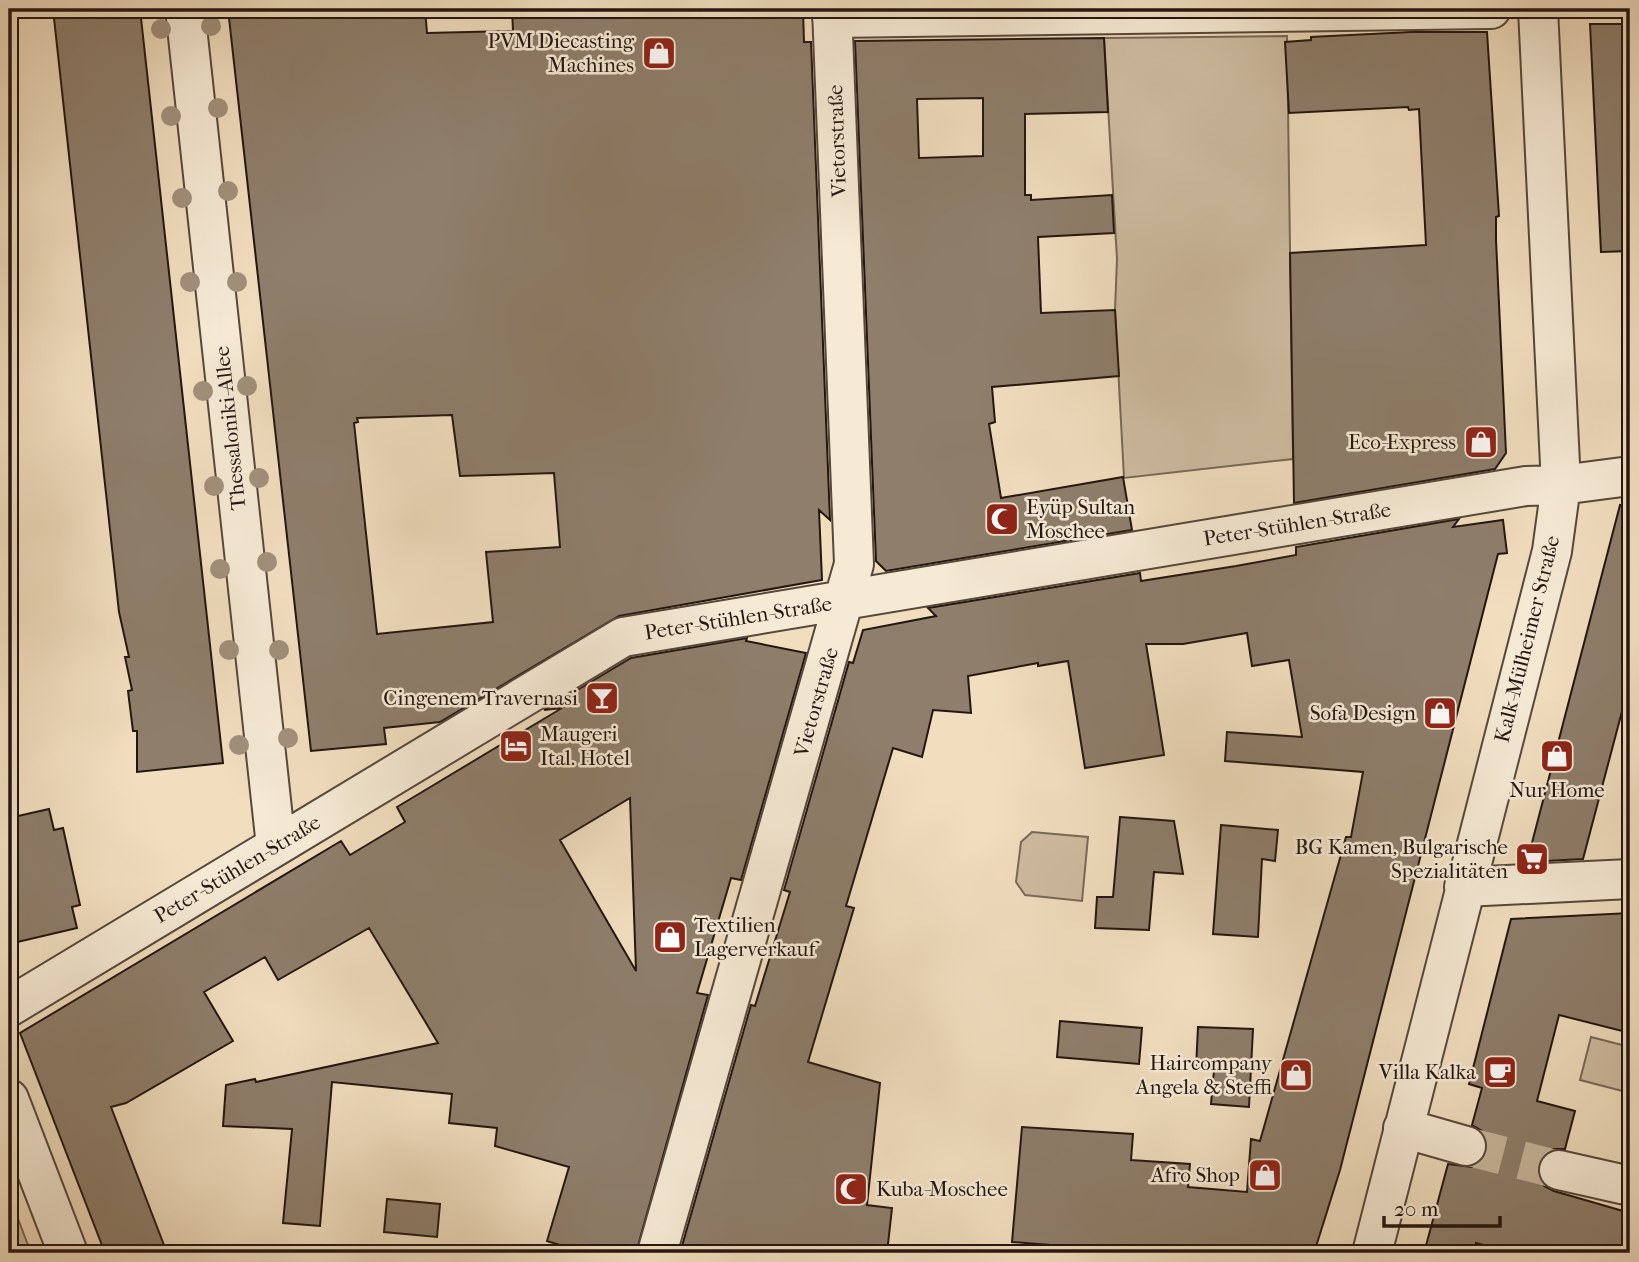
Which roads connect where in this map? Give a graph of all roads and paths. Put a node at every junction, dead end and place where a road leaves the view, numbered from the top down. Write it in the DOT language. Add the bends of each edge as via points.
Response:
graph roads {
  1 [pos="185,9"];
  2 [pos="1491,9"];
  3 [pos="1538,9"];
  4 [pos="832,14"];
  5 [pos="1630,476"];
  6 [pos="1561,485"];
  7 [pos="845,601"];
  8 [pos="276,846"];
  9 [pos="1630,879"];
  10 [pos="1464,887"];
  11 [pos="9,1007"];
  12 [pos="9,1099"];
  13 [pos="1403,1128"];
  14 [pos="1466,1146"];
  15 [pos="1559,1170"];
  16 [pos="1630,1186"];
  17 [pos="68,1253"];
  18 [pos="657,1253"];
  19 [pos="1372,1253"];
  1 -- 8 [label="street, Thessaloniki-Allee"];
  2 -- 4 [label="street"];
  3 -- 6 [label="street, Kalk-Mülheimer Straße"];
  4 -- 7 [label="street, Vietorstraße" via="855,564"];
  5 -- 6 [label="street, Peter-Stühlen-Straße"];
  6 -- 7 [label="street, Peter-Stühlen-Straße" via="1526,486"];
  6 -- 10 [label="street, Kalk-Mülheimer Straße" via="1552,551"];
  7 -- 8 [label="street, Peter-Stühlen-Straße" via="622,637"];
  7 -- 18 [label="street, Vietorstraße"];
  8 -- 11 [label="street, Peter-Stühlen-Straße"];
  9 -- 10 [label="street"];
  10 -- 13 [label="street, Kalk-Mülheimer Straße"];
  12 -- 17 [label="street"];
  13 -- 14 [label="street"];
  13 -- 19 [label="street, Kalk-Mülheimer Straße"];
  15 -- 16 [label="street"];
}
